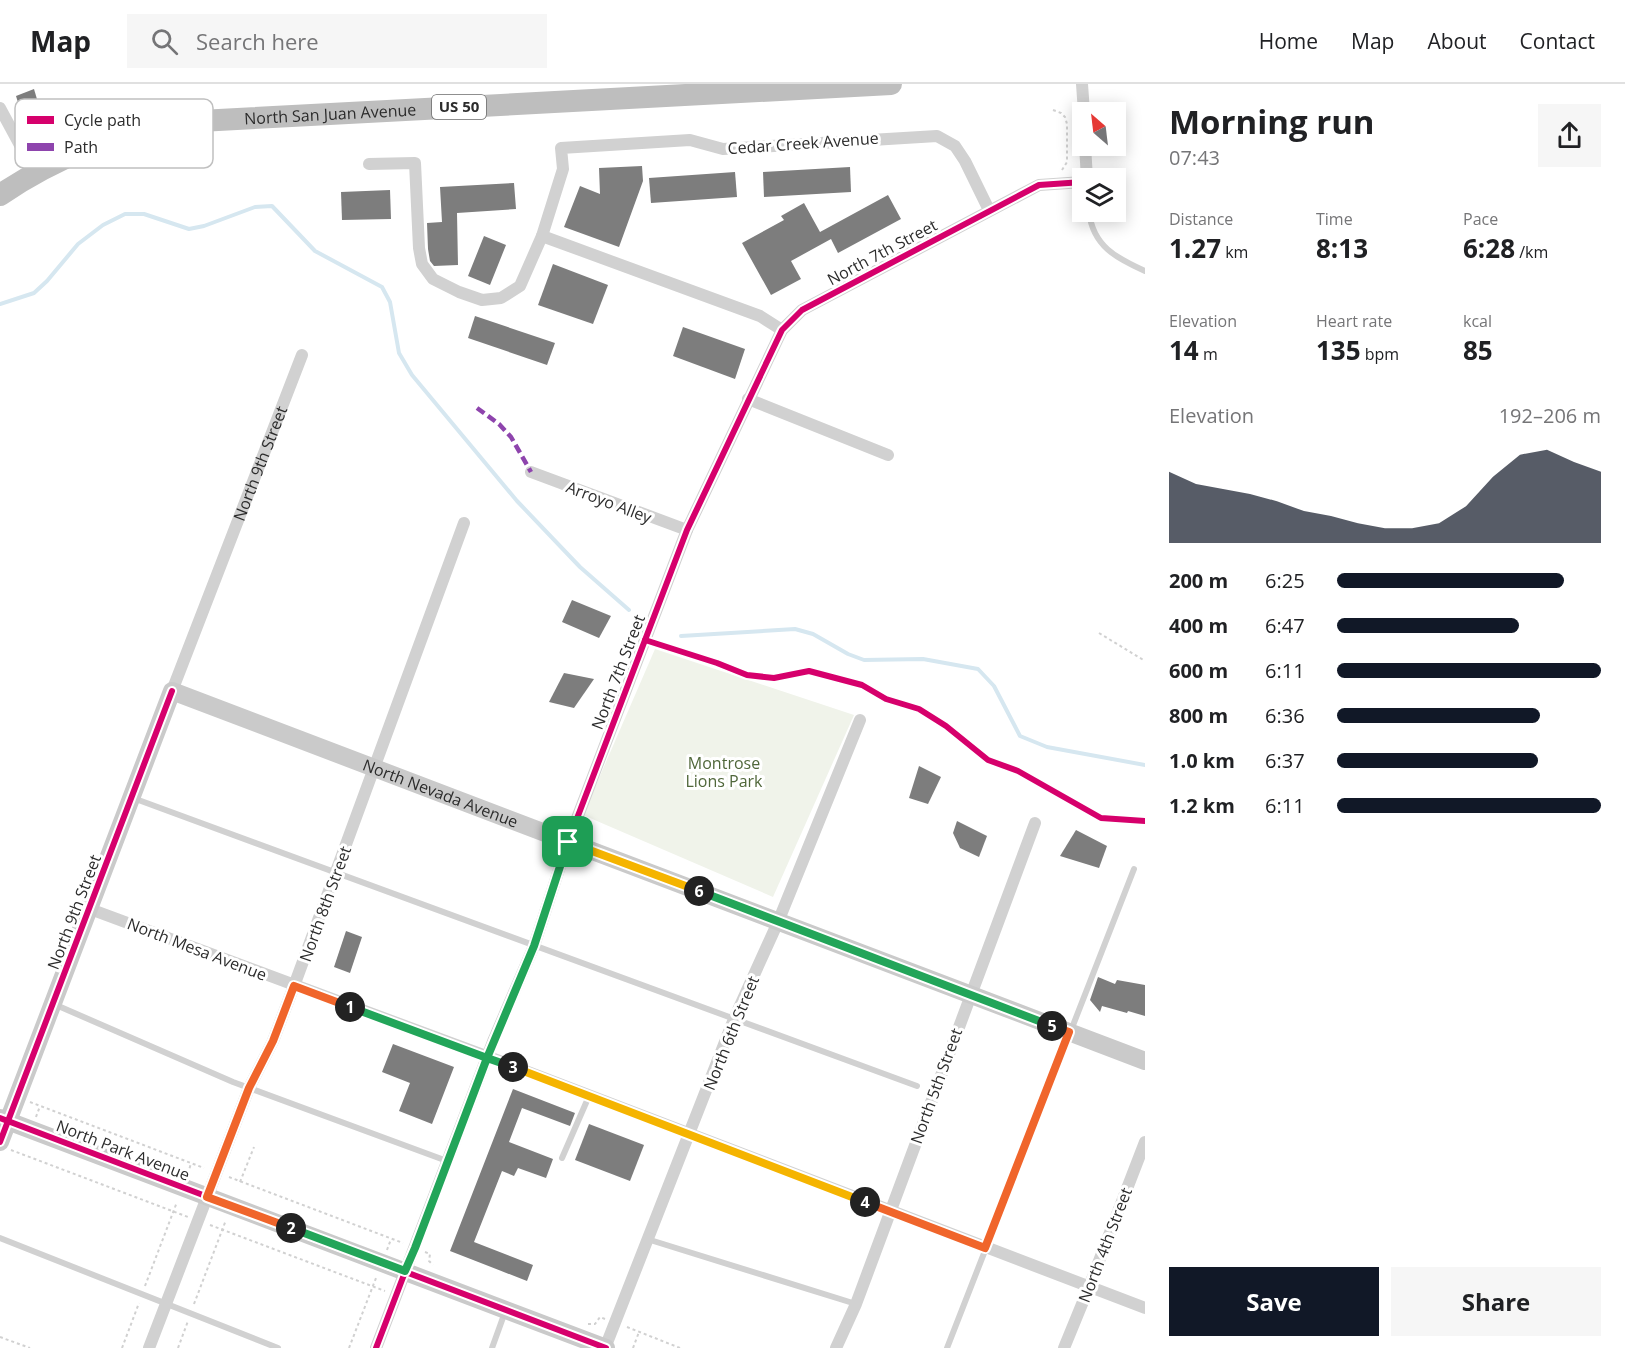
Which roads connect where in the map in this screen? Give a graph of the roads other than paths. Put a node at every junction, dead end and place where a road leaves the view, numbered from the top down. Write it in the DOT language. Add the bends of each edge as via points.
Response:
graph roads {
  1 [pos="891,84"];
  2 [pos="1082,84"];
  3 [pos="1083,102"];
  4 [pos="0,108"];
  5 [pos="213,120"];
  6 [pos="15,135"];
  7 [pos="369,164"];
  8 [pos="33,168"];
  9 [pos="46,168"];
  10 [pos="36,173"];
  11 [pos="1072,183"];
  12 [pos="0,195"];
  13 [pos="989,210"];
  14 [pos="1090,222"];
  15 [pos="542,236"];
  16 [pos="1145,271"];
  17 [pos="782,330"];
  18 [pos="302,355"];
  19 [pos="748,399"];
  20 [pos="888,455"];
  21 [pos="531,472"];
  22 [pos="464,523"];
  23 [pos="687,530"];
  24 [pos="172,691"];
  25 [pos="860,720"];
  26 [pos="373,768"];
  27 [pos="132,798"];
  28 [pos="1035,823"];
  29 [pos="568,842"];
  30 [pos="1134,869"];
  31 [pos="337,873"];
  32 [pos="90,909"];
  33 [pos="778,922"];
  34 [pos="534,946"];
  35 [pos="294,986"];
  36 [pos="970,994"];
  37 [pos="52,1003"];
  38 [pos="735,1019"];
  39 [pos="1069,1032"];
  40 [pos="487,1058"];
  41 [pos="1145,1061"];
  42 [pos="917,1086"];
  43 [pos="249,1088"];
  44 [pos="589,1096"];
  45 [pos="4,1119"];
  46 [pos="690,1136"];
  47 [pos="1145,1142"];
  48 [pos="3,1145"];
  49 [pos="562,1158"];
  50 [pos="448,1161"];
  51 [pos="207,1197"];
  52 [pos="889,1211"];
  53 [pos="0,1238"];
  54 [pos="647,1239"];
  55 [pos="985,1248"];
  56 [pos="405,1271"];
  57 [pos="1089,1287"];
  58 [pos="166,1303"];
  59 [pos="856,1304"];
  60 [pos="1145,1308"];
  61 [pos="505,1309"];
  62 [pos="149,1348"];
  63 [pos="278,1348"];
  64 [pos="376,1348"];
  65 [pos="492,1348"];
  66 [pos="605,1348"];
  67 [pos="836,1348"];
  68 [pos="947,1348"];
  69 [pos="1064,1348"];
  1 -- 5 [label="highway, North San Juan Avenue / US 50"];
  2 -- 3 [label="street"];
  4 -- 6 [label="street"];
  7 -- 15 [label="street, Cedar Creek Avenue" via="415,163 422,264 433,279 459,292 483,300 501,298 520,286"];
  8 -- 10 [label="street"];
  9 -- 10 [label="highway, North San Juan Avenue / US 50"];
  10 -- 12 [label="highway, North San Juan Avenue / US 50"];
  11 -- 13 [label="street, North 7th Street" via="1039,185"];
  13 -- 15 [label="street, Cedar Creek Avenue" via="955,146 937,136 723,149 690,140 561,148 563,169"];
  13 -- 17 [label="street, North 7th Street" via="802,310"];
  14 -- 16 [label="lane" via="1104,248"];
  15 -- 17 [label="street" via="760,316"];
  17 -- 19 [label="street, North 7th Street"];
  18 -- 24 [label="street, North 9th Street"];
  19 -- 20 [label="street"];
  19 -- 23 [label="street, North 7th Street"];
  21 -- 23 [label="street, Arroyo Alley"];
  22 -- 26 [label="street, North 8th Street"];
  23 -- 29 [label="street, North 7th Street"];
  24 -- 26 [label="street, North Nevada Avenue"];
  24 -- 27 [label="street, North 9th Street"];
  25 -- 33 [label="street, North 6th Street"];
  26 -- 29 [label="street, North Nevada Avenue"];
  26 -- 31 [label="street, North 8th Street"];
  27 -- 31 [label="lane"];
  27 -- 32 [label="street, North 9th Street"];
  28 -- 36 [label="street, North 5th Street"];
  29 -- 33 [label="street, North Nevada Avenue"];
  29 -- 34 [label="street, North 7th Street"];
  30 -- 39 [label="lane"];
  31 -- 34 [label="lane"];
  31 -- 35 [label="street, North 8th Street"];
  32 -- 35 [label="street, North Mesa Avenue"];
  32 -- 37 [label="street, North 9th Street"];
  33 -- 36 [label="street, North Nevada Avenue"];
  33 -- 38 [label="street, North 6th Street"];
  34 -- 38 [label="lane"];
  34 -- 40 [label="street, North 7th Street"];
  35 -- 40 [label="street, North Mesa Avenue"];
  35 -- 43 [label="street, North 8th Street"];
  36 -- 39 [label="street, North Nevada Avenue"];
  36 -- 52 [label="street, North 5th Street"];
  37 -- 43 [label="lane"];
  37 -- 45 [label="street, North 9th Street" via="18,1097"];
  38 -- 42 [label="lane"];
  38 -- 46 [label="street, North 6th Street"];
  39 -- 41 [label="street, North Nevada Avenue"];
  39 -- 55 [label="lane"];
  40 -- 44 [label="street, North Mesa Avenue"];
  40 -- 50 [label="street, North 7th Street"];
  43 -- 50 [label="lane"];
  43 -- 51 [label="street, North 8th Street"];
  44 -- 46 [label="street, North Mesa Avenue"];
  44 -- 49 [label="lane"];
  45 -- 48 [label="street, North 9th Street"];
  45 -- 51 [label="street, North Park Avenue"];
  46 -- 52 [label="street, North Mesa Avenue"];
  46 -- 54 [label="street, North 6th Street"];
  47 -- 57 [label="street, North 4th Street"];
  50 -- 56 [label="street, North 7th Street"];
  51 -- 56 [label="street, North Park Avenue"];
  51 -- 58 [label="street, North 8th Street"];
  52 -- 55 [label="street, North Mesa Avenue"];
  52 -- 59 [label="street, North 5th Street"];
  53 -- 58 [label="lane"];
  54 -- 59 [label="lane"];
  54 -- 66 [label="street, North 6th Street"];
  55 -- 57 [label="street, North Mesa Avenue"];
  55 -- 68 [label="lane"];
  56 -- 61 [label="street, North Park Avenue"];
  56 -- 64 [label="street, North 7th Street"];
  57 -- 60 [label="street, North Mesa Avenue"];
  57 -- 69 [label="street, North 4th Street"];
  58 -- 62 [label="street, North 8th Street"];
  58 -- 63 [label="lane"];
  59 -- 67 [label="street, North 5th Street"];
  61 -- 65 [label="lane"];
  61 -- 66 [label="street, North Park Avenue"];
}
